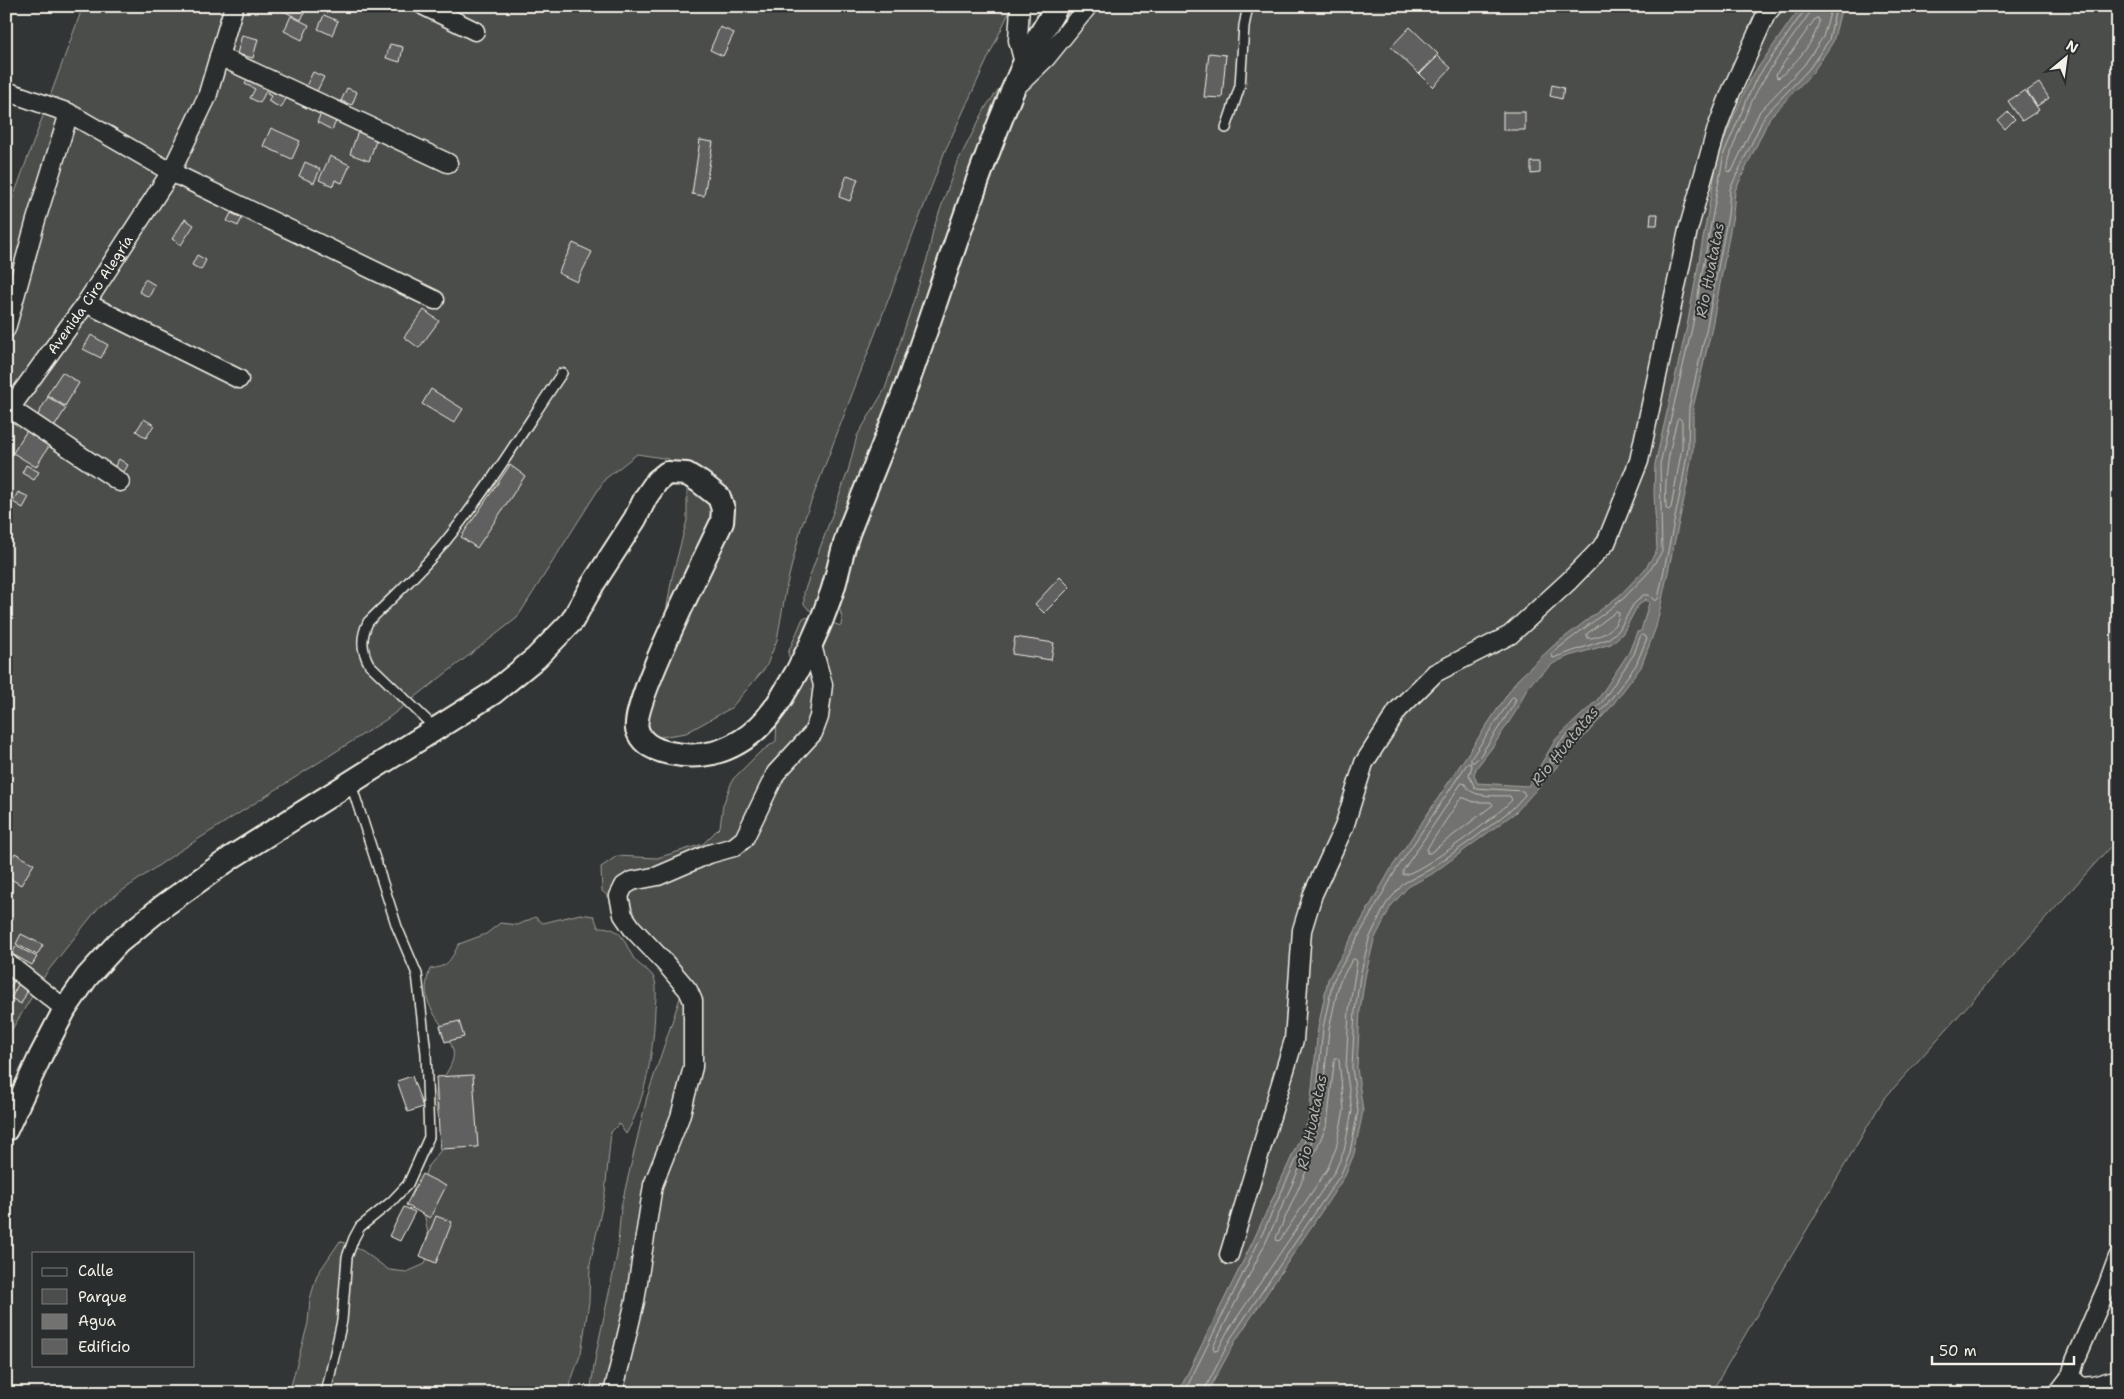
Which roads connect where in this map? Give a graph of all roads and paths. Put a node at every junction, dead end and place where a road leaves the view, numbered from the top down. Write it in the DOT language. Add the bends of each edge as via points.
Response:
graph roads {
  1 [pos="234,6"];
  2 [pos="424,6"];
  3 [pos="1020,6"];
  4 [pos="1057,6"];
  5 [pos="1088,6"];
  6 [pos="1248,6"];
  7 [pos="1772,6"];
  8 [pos="475,31"];
  9 [pos="219,56"];
  10 [pos="1024,63"];
  11 [pos="6,91"];
  12 [pos="1013,91"];
  13 [pos="69,113"];
  14 [pos="1226,128"];
  15 [pos="448,163"];
  16 [pos="170,172"];
  17 [pos="435,300"];
  18 [pos="86,303"];
  19 [pos="6,329"];
  20 [pos="562,373"];
  21 [pos="239,380"];
  22 [pos="8,412"];
  23 [pos="120,482"];
  24 [pos="811,642"];
  25 [pos="436,729"];
  26 [pos="351,784"];
  27 [pos="6,962"];
  28 [pos="65,1009"];
  29 [pos="6,1130"];
  30 [pos="1229,1255"];
  31 [pos="2118,1257"];
  32 [pos="2071,1376"];
  33 [pos="2118,1379"];
  34 [pos="326,1393"];
  35 [pos="614,1393"];
  36 [pos="2058,1393"];
  1 -- 9 [label="street, Avenida Ciro Alegría"];
  2 -- 8 [label="street"];
  3 -- 10 [label="street" via="1018,40"];
  4 -- 10 [label="street"];
  5 -- 12 [label="street" via="1046,58"];
  6 -- 14 [label="lane" via="1240,86"];
  7 -- 30 [label="street" via="1717,128 1688,230 1639,461 1606,543 1510,635 1435,672 1398,710 1364,763 1344,827 1313,894 1302,930 1294,1040"];
  9 -- 15 [label="street"];
  9 -- 16 [label="street, Avenida Ciro Alegría" via="207,97"];
  10 -- 12 [label="street"];
  11 -- 13 [label="street"];
  12 -- 24 [label="street" via="971,196 902,398 849,529 831,594"];
  13 -- 16 [label="street"];
  13 -- 19 [label="street"];
  16 -- 17 [label="street"];
  16 -- 18 [label="street, Avenida Ciro Alegría"];
  18 -- 21 [label="street"];
  18 -- 22 [label="street, Avenida Ciro Alegría"];
  20 -- 25 [label="lane" via="446,540 427,564 368,622 363,634 363,653 370,664"];
  22 -- 23 [label="street"];
  24 -- 25 [label="street" via="782,697 757,731 737,744 712,753 686,755 668,753 641,738 636,726 645,688 722,522 723,508 719,497 687,474 668,472 646,497 572,622 536,658 493,693"];
  24 -- 35 [label="street" via="823,685 818,717 812,733 776,772 744,839 734,847 658,876 632,881 624,886 619,896 623,915 632,928 688,990 693,1001 693,1067 680,1117 653,1185 635,1301"];
  25 -- 26 [label="street"];
  26 -- 28 [label="street" via="280,825 162,907 118,943 87,977"];
  26 -- 34 [label="lane" via="391,909 417,974 426,1053 429,1137 408,1184 360,1227 354,1238 347,1257 342,1321"];
  27 -- 28 [label="street"];
  28 -- 29 [label="street"];
  31 -- 32 [label="street"];
  32 -- 33 [label="street" via="2080,1386"];
  32 -- 36 [label="street"];
}
